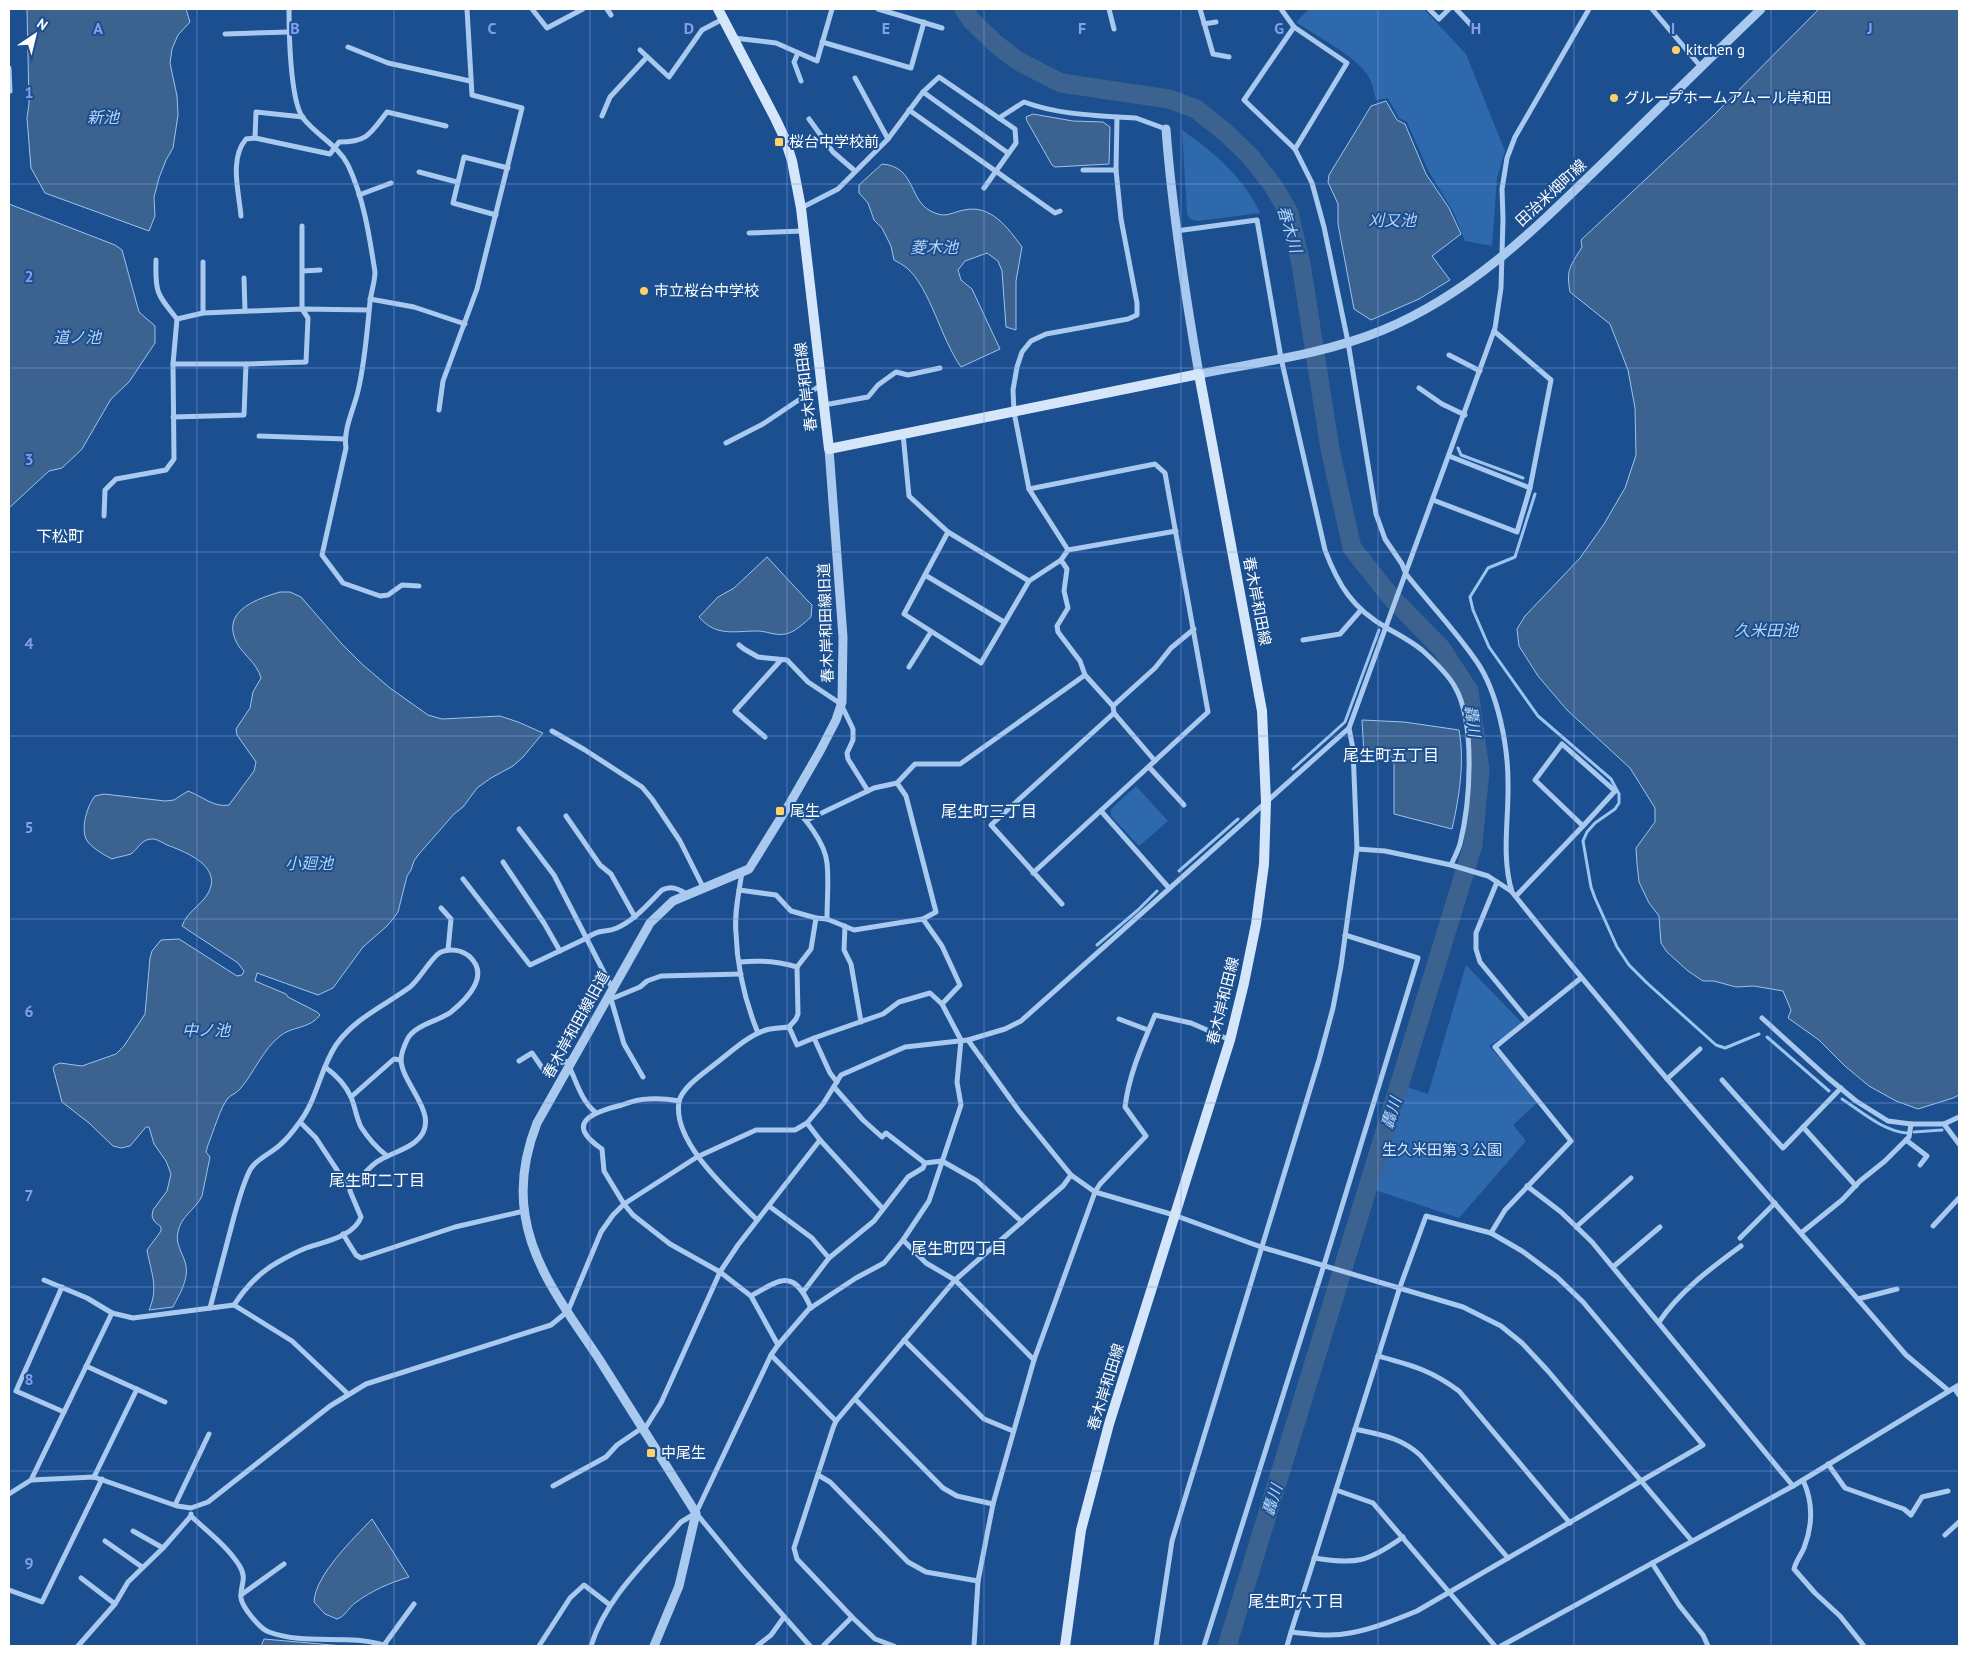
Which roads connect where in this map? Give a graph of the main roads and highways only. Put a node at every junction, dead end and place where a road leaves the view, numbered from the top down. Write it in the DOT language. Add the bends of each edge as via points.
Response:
graph roads {
  1 [pos="718,9"];
  2 [pos="1065,1646"];
  1 -- 2 [label="main road, 春木岸和田線" via="785,139 792,161 801,208 829,449 1199,374 1262,711 1266,802 1264,864 1256,924 1230,1040 1109,1424 1081,1530"];
}
